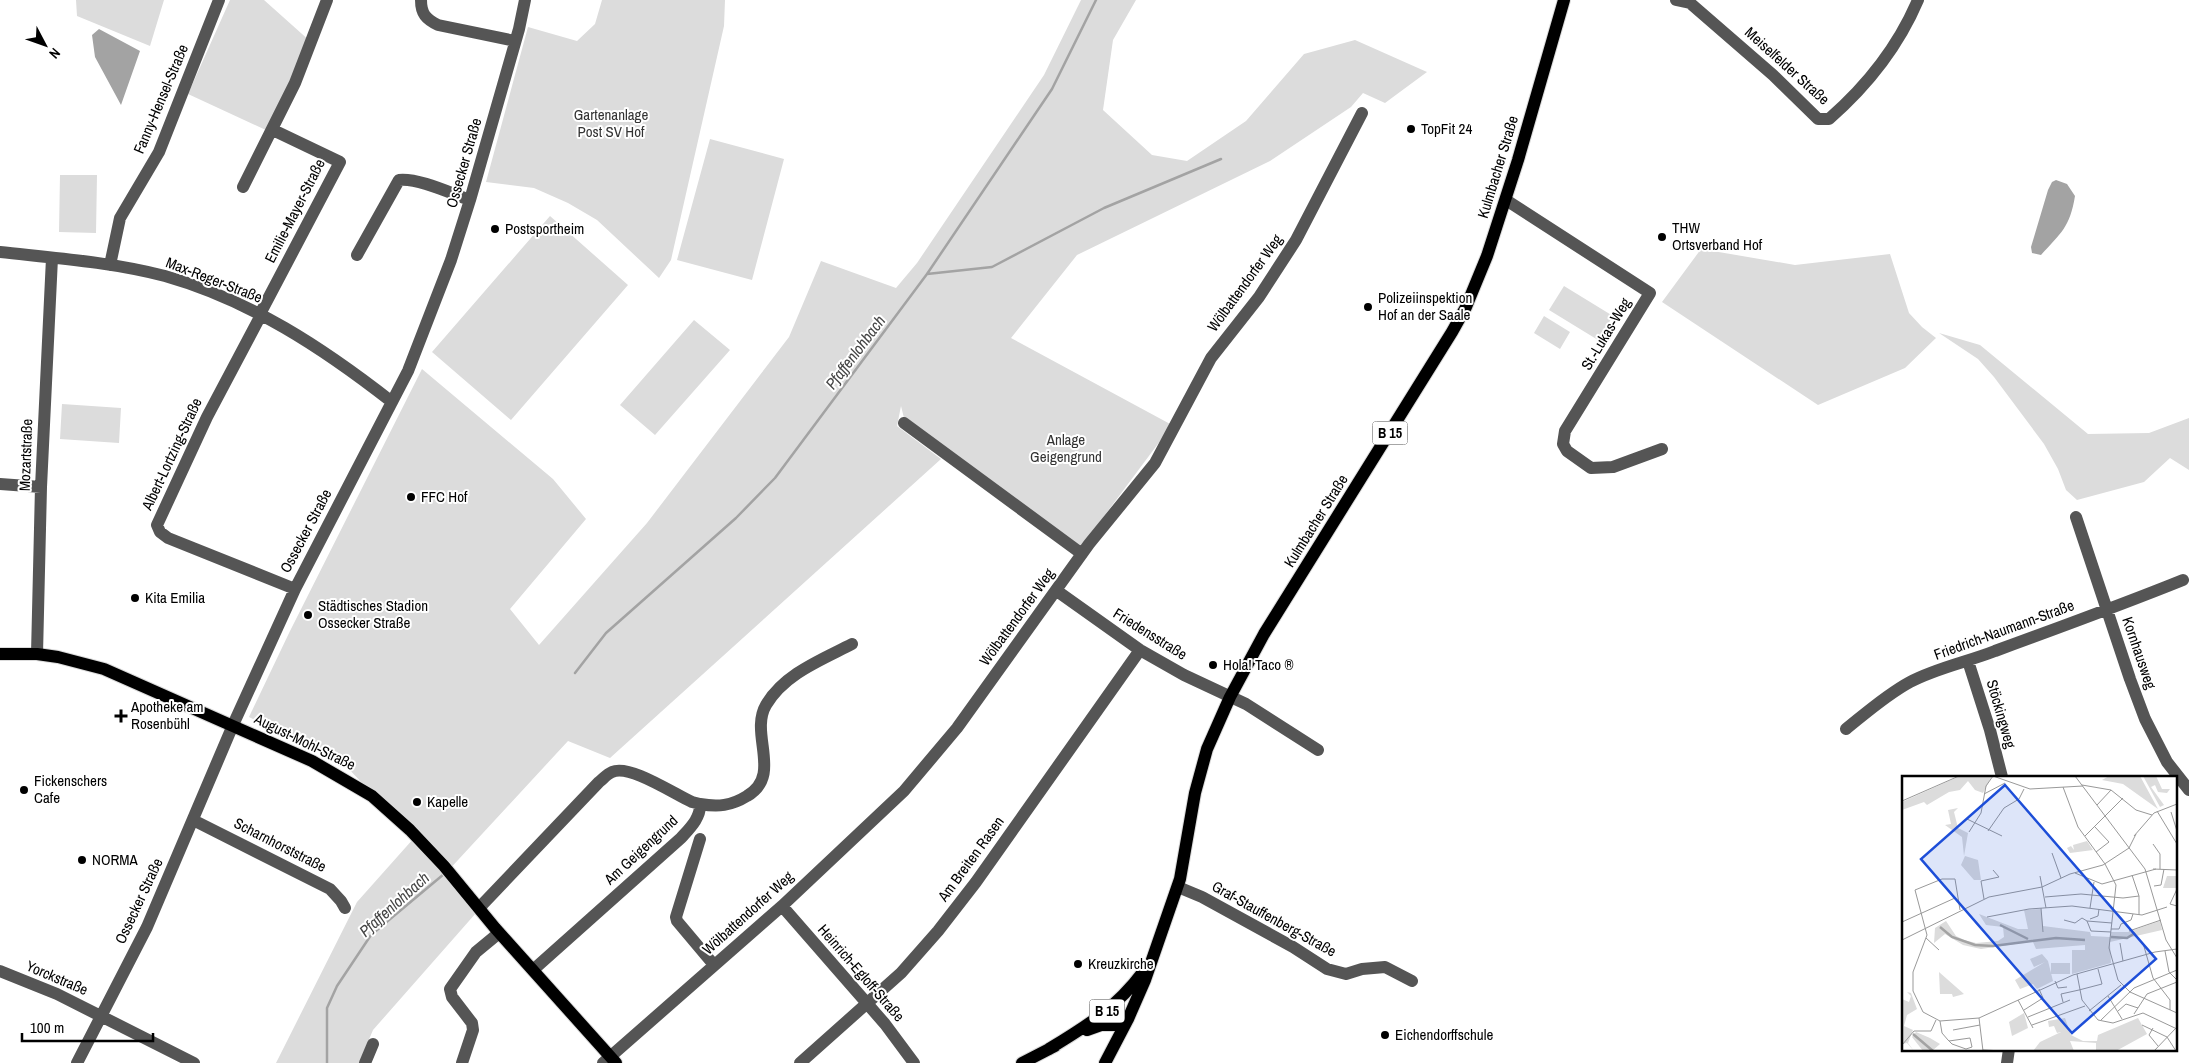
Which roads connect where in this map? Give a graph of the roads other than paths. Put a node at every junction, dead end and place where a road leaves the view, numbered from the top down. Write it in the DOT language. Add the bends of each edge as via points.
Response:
graph roads {
  1 [pos="219,0"];
  2 [pos="327,0"];
  3 [pos="421,0"];
  4 [pos="525,0"];
  5 [pos="1564,0"];
  6 [pos="1676,0"];
  7 [pos="1918,0"];
  8 [pos="1692,2"];
  9 [pos="515,41"];
  10 [pos="1362,113"];
  11 [pos="273,130"];
  12 [pos="243,187"];
  13 [pos="470,200"];
  14 [pos="1506,200"];
  15 [pos="0,252"];
  16 [pos="357,255"];
  17 [pos="52,258"];
  18 [pos="110,265"];
  19 [pos="260,314"];
  20 [pos="392,402"];
  21 [pos="904,424"];
  22 [pos="1662,449"];
  23 [pos="0,484"];
  24 [pos="41,487"];
  25 [pos="2076,517"];
  26 [pos="1082,554"];
  27 [pos="2183,580"];
  28 [pos="295,589"];
  29 [pos="1057,591"];
  30 [pos="2108,610"];
  31 [pos="852,644"];
  32 [pos="1140,650"];
  33 [pos="0,654"];
  34 [pos="37,654"];
  35 [pos="1968,661"];
  36 [pos="1230,697"];
  37 [pos="233,725"];
  38 [pos="1846,729"];
  39 [pos="1318,750"];
  40 [pos="2002,776"];
  41 [pos="2189,790"];
  42 [pos="700,804"];
  43 [pos="193,820"];
  44 [pos="700,839"];
  45 [pos="1178,887"];
  46 [pos="782,906"];
  47 [pos="345,908"];
  48 [pos="479,908"];
  49 [pos="499,933"];
  50 [pos="1152,960"];
  51 [pos="714,965"];
  52 [pos="533,970"];
  53 [pos="0,971"];
  54 [pos="1412,981"];
  55 [pos="867,1003"];
  56 [pos="102,1015"];
  57 [pos="1128,1019"];
  58 [pos="373,1044"];
  59 [pos="1049,1049"];
  60 [pos="2009,1050"];
  61 [pos="610,1061"];
  62 [pos="77,1063"];
  63 [pos="194,1063"];
  64 [pos="365,1063"];
  65 [pos="462,1063"];
  66 [pos="800,1063"];
  67 [pos="914,1063"];
  68 [pos="1022,1063"];
  69 [pos="1105,1063"];
  70 [pos="2007,1063"];
  1 -- 18 [label="street, Fanny-Hensel-Straße" via="158,152 120,218"];
  2 -- 11 [label="street"];
  3 -- 9 [label="street" via="421,11 434,23"];
  4 -- 9 [label="street, Ossecker Straße"];
  5 -- 14 [label="main road, Kulmbacher Straße / B 15"];
  6 -- 8 [label="street, Meiselfelder Straße"];
  7 -- 8 [label="street, Meiselfelder Straße" via="1906,27 1881,66 1829,119 1818,119"];
  9 -- 13 [label="street, Ossecker Straße"];
  10 -- 26 [label="street, Wölbattendorfer Weg" via="1296,240 1258,298 1211,358 1155,463"];
  11 -- 12 [label="street"];
  11 -- 19 [label="street, Emilie-Mayer-Straße" via="340,162"];
  13 -- 16 [label="street" via="418,182 399,180"];
  13 -- 20 [label="street, Ossecker Straße" via="427,324"];
  14 -- 22 [label="street, St.-Lukas-Weg" via="1650,293 1564,431 1563,444 1567,451 1591,468 1604,469"];
  14 -- 36 [label="main road, Kulmbacher Straße / B 15" via="1476,285 1452,332 1264,634"];
  15 -- 17 [label="street, Max-Reger-Straße"];
  17 -- 18 [label="street, Max-Reger-Straße"];
  17 -- 24 [label="street, Mozartstraße"];
  18 -- 19 [label="street, Max-Reger-Straße" via="165,276"];
  19 -- 20 [label="street, Max-Reger-Straße" via="311,342"];
  19 -- 28 [label="street, Albert-Lortzing-Straße" via="157,525 168,538"];
  20 -- 28 [label="street, Ossecker Straße"];
  21 -- 26 [label="street"];
  23 -- 24 [label="street"];
  24 -- 34 [label="street, Mozartstraße"];
  25 -- 30 [label="street, Kornhausweg"];
  26 -- 29 [label="street, Wölbattendorfer Weg"];
  27 -- 30 [label="street, Friedrich-Naumann-Straße"];
  28 -- 37 [label="street, Ossecker Straße"];
  29 -- 32 [label="street, Friedensstraße"];
  29 -- 46 [label="street, Wölbattendorfer Weg" via="957,728 904,791"];
  30 -- 35 [label="street, Friedrich-Naumann-Straße"];
  30 -- 41 [label="street, Kornhausweg" via="2145,719 2167,762"];
  31 -- 42 [label="street" via="786,681 765,707 761,730 764,776 759,786 737,802 718,807"];
  32 -- 36 [label="street, Friedensstraße"];
  32 -- 55 [label="street, Am Breiten Rasen" via="962,901 914,959"];
  33 -- 34 [label="main road, August-Mohl-Straße"];
  34 -- 37 [label="main road, August-Mohl-Straße" via="104,669"];
  35 -- 38 [label="street, Friedrich-Naumann-Straße" via="1910,682"];
  35 -- 40 [label="street, Stöckingweg"];
  36 -- 39 [label="street, Friedensstraße"];
  36 -- 45 [label="main road, Kulmbacher Straße / B 15" via="1208,749 1195,794"];
  37 -- 43 [label="street, Ossecker Straße"];
  37 -- 48 [label="main road, August-Mohl-Straße" via="326,767 372,796 410,830"];
  42 -- 48 [label="street, Am Geigengrund" via="618,768 599,782"];
  42 -- 52 [label="street, Am Geigengrund" via="697,818 681,838"];
  43 -- 47 [label="street, Scharnhorststraße" via="330,889"];
  43 -- 56 [label="street, Ossecker Straße" via="147,927"];
  44 -- 51 [label="street" via="676,916 677,922"];
  45 -- 50 [label="main road, Kulmbacher Straße / B 15"];
  45 -- 54 [label="street, Graf-Stauffenberg-Straße" via="1293,947 1327,969 1346,974 1385,967"];
  46 -- 51 [label="street, Wölbattendorfer Weg"];
  46 -- 55 [label="street, Heinrich-Egloff-Straße"];
  48 -- 49 [label="main road, August-Mohl-Straße"];
  49 -- 52 [label="main road, August-Mohl-Straße"];
  49 -- 65 [label="street" via="476,952 450,989 452,997 472,1023 473,1030"];
  50 -- 57 [label="main road, Kulmbacher Straße / B 15"];
  50 -- 59 [label="main road, B 15" via="1128,992 1110,1009"];
  51 -- 61 [label="street, Wölbattendorfer Weg"];
  52 -- 61 [label="main road, August-Mohl-Straße"];
  53 -- 56 [label="street, Yorckstraße"];
  55 -- 66 [label="street, Am Breiten Rasen"];
  55 -- 67 [label="street, Heinrich-Egloff-Straße"];
  56 -- 62 [label="street, Ossecker Straße"];
  56 -- 63 [label="street, Yorckstraße"];
  57 -- 59 [label="main road, B 15" via="1122,1025 1091,1028"];
  57 -- 69 [label="main road, Kulmbacher Straße"];
  58 -- 64 [label="street"];
  59 -- 68 [label="main road, B 15"];
  60 -- 70 [label="street"];
}
